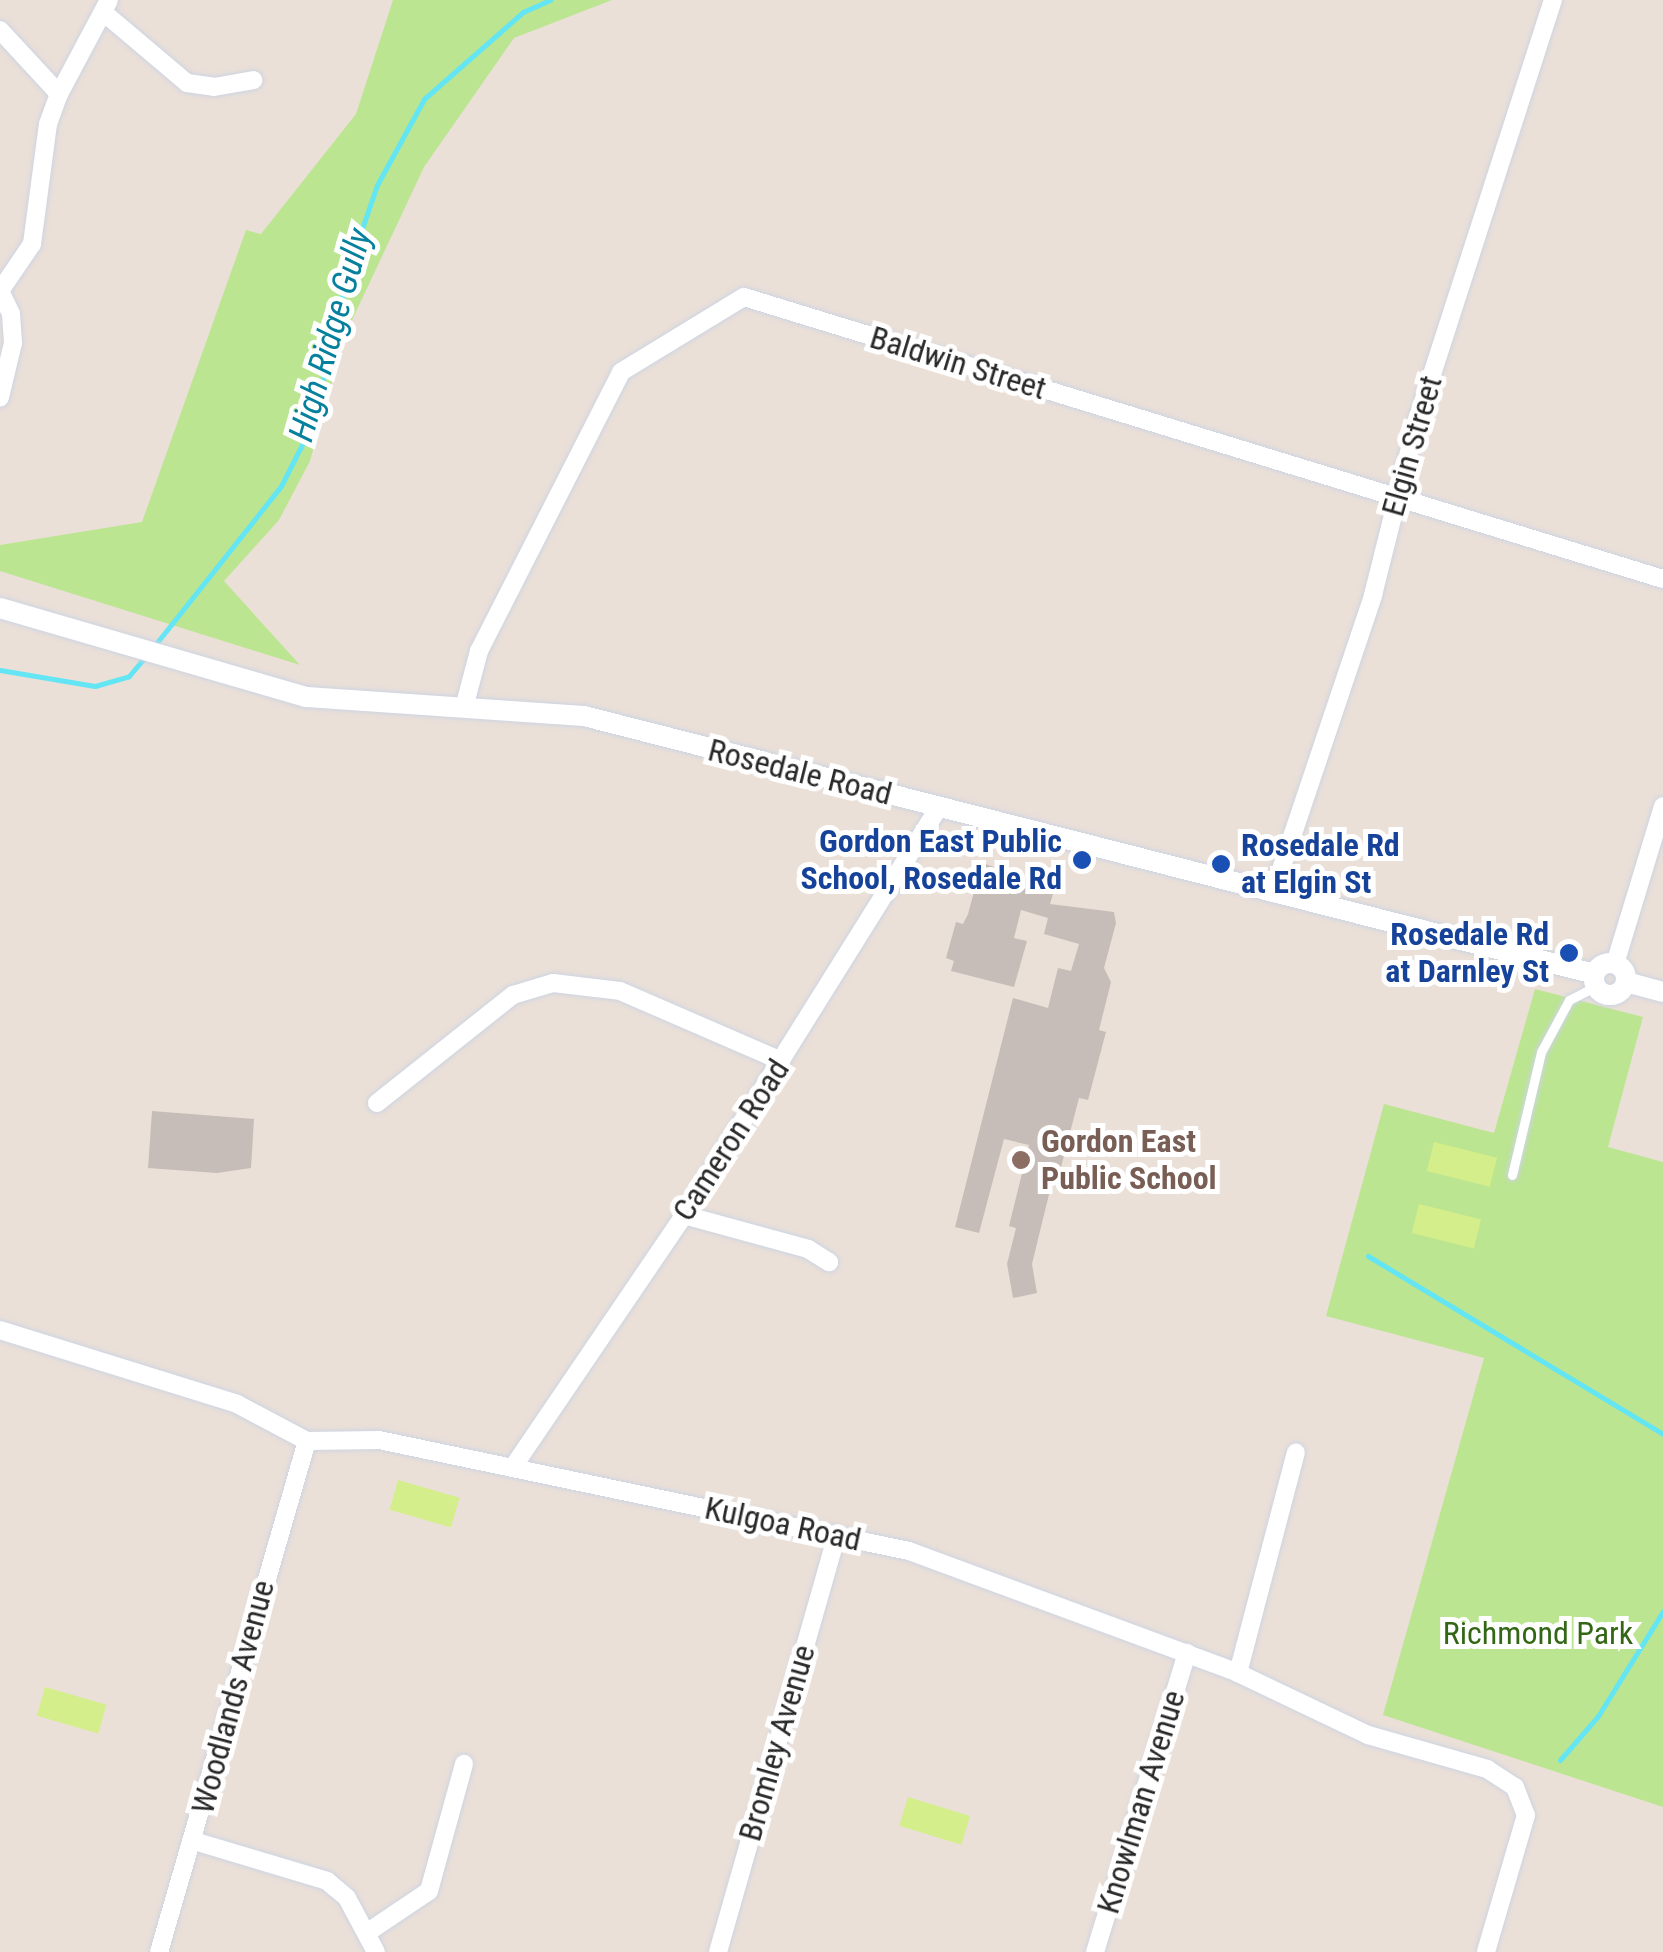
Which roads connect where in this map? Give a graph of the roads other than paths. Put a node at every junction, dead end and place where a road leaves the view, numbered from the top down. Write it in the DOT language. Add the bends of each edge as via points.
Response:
graph roads {
  1 [pos="1553,0"];
  2 [pos="106,6"];
  3 [pos="0,30"];
  4 [pos="253,80"];
  5 [pos="59,94"];
  6 [pos="0,291"];
  7 [pos="0,397"];
  8 [pos="1397,498"];
  9 [pos="1663,579"];
  10 [pos="0,608"];
  11 [pos="464,704"];
  12 [pos="1663,806"];
  13 [pos="940,807"];
  14 [pos="1273,894"];
  15 [pos="1620,973"];
  16 [pos="1596,980"];
  17 [pos="1663,992"];
  18 [pos="782,1061"];
  19 [pos="378,1103"];
  20 [pos="1512,1175"];
  21 [pos="684,1215"];
  22 [pos="830,1262"];
  23 [pos="0,1330"];
  24 [pos="306,1441"];
  25 [pos="1296,1452"];
  26 [pos="513,1468"];
  27 [pos="836,1535"];
  28 [pos="1187,1653"];
  29 [pos="1238,1673"];
  30 [pos="464,1764"];
  31 [pos="194,1842"];
  32 [pos="368,1932"];
  33 [pos="160,1952"];
  34 [pos="376,1952"];
  35 [pos="718,1952"];
  36 [pos="1094,1952"];
  37 [pos="1486,1952"];
  1 -- 8 [label="street, Elgin Street"];
  2 -- 4 [label="street" via="187,83 214,87"];
  2 -- 5 [label="street"];
  3 -- 5 [label="street"];
  5 -- 6 [label="street" via="32,244"];
  6 -- 7 [label="street" via="11,314 13,343"];
  8 -- 9 [label="street, Baldwin Street"];
  8 -- 11 [label="street, Baldwin Street" via="744,297 621,372 478,652"];
  8 -- 14 [label="street, Elgin Street" via="1372,595"];
  10 -- 11 [label="street, Rosedale Road" via="306,696"];
  11 -- 13 [label="street, Rosedale Road" via="584,716"];
  12 -- 15 [label="street"];
  13 -- 14 [label="street, Rosedale Road"];
  13 -- 18 [label="street, Cameron Road"];
  14 -- 16 [label="street, Rosedale Road"];
  15 -- 16 [label="street" via="1612,994"];
  15 -- 17 [label="street"];
  16 -- 20 [label="lane" via="1569,1000 1541,1052"];
  18 -- 19 [label="street" via="620,991 554,982 513,995"];
  18 -- 21 [label="street, Cameron Road"];
  21 -- 22 [label="street" via="808,1249"];
  21 -- 26 [label="street, Cameron Road"];
  23 -- 24 [label="street, Kulgoa Road" via="238,1404"];
  24 -- 26 [label="street, Kulgoa Road" via="380,1440"];
  24 -- 31 [label="street, Woodlands Avenue"];
  25 -- 29 [label="street"];
  26 -- 27 [label="street, Kulgoa Road"];
  27 -- 28 [label="street, Kulgoa Road" via="909,1551"];
  27 -- 35 [label="street, Bromley Avenue"];
  28 -- 29 [label="street, Kulgoa Road"];
  28 -- 36 [label="street, Knowlman Avenue"];
  29 -- 37 [label="street, Kulgoa Road" via="1368,1735 1487,1769 1516,1787 1526,1816"];
  30 -- 32 [label="street" via="429,1891"];
  31 -- 32 [label="street" via="326,1881"];
  31 -- 33 [label="street, Woodlands Avenue"];
  32 -- 34 [label="street"];
}
